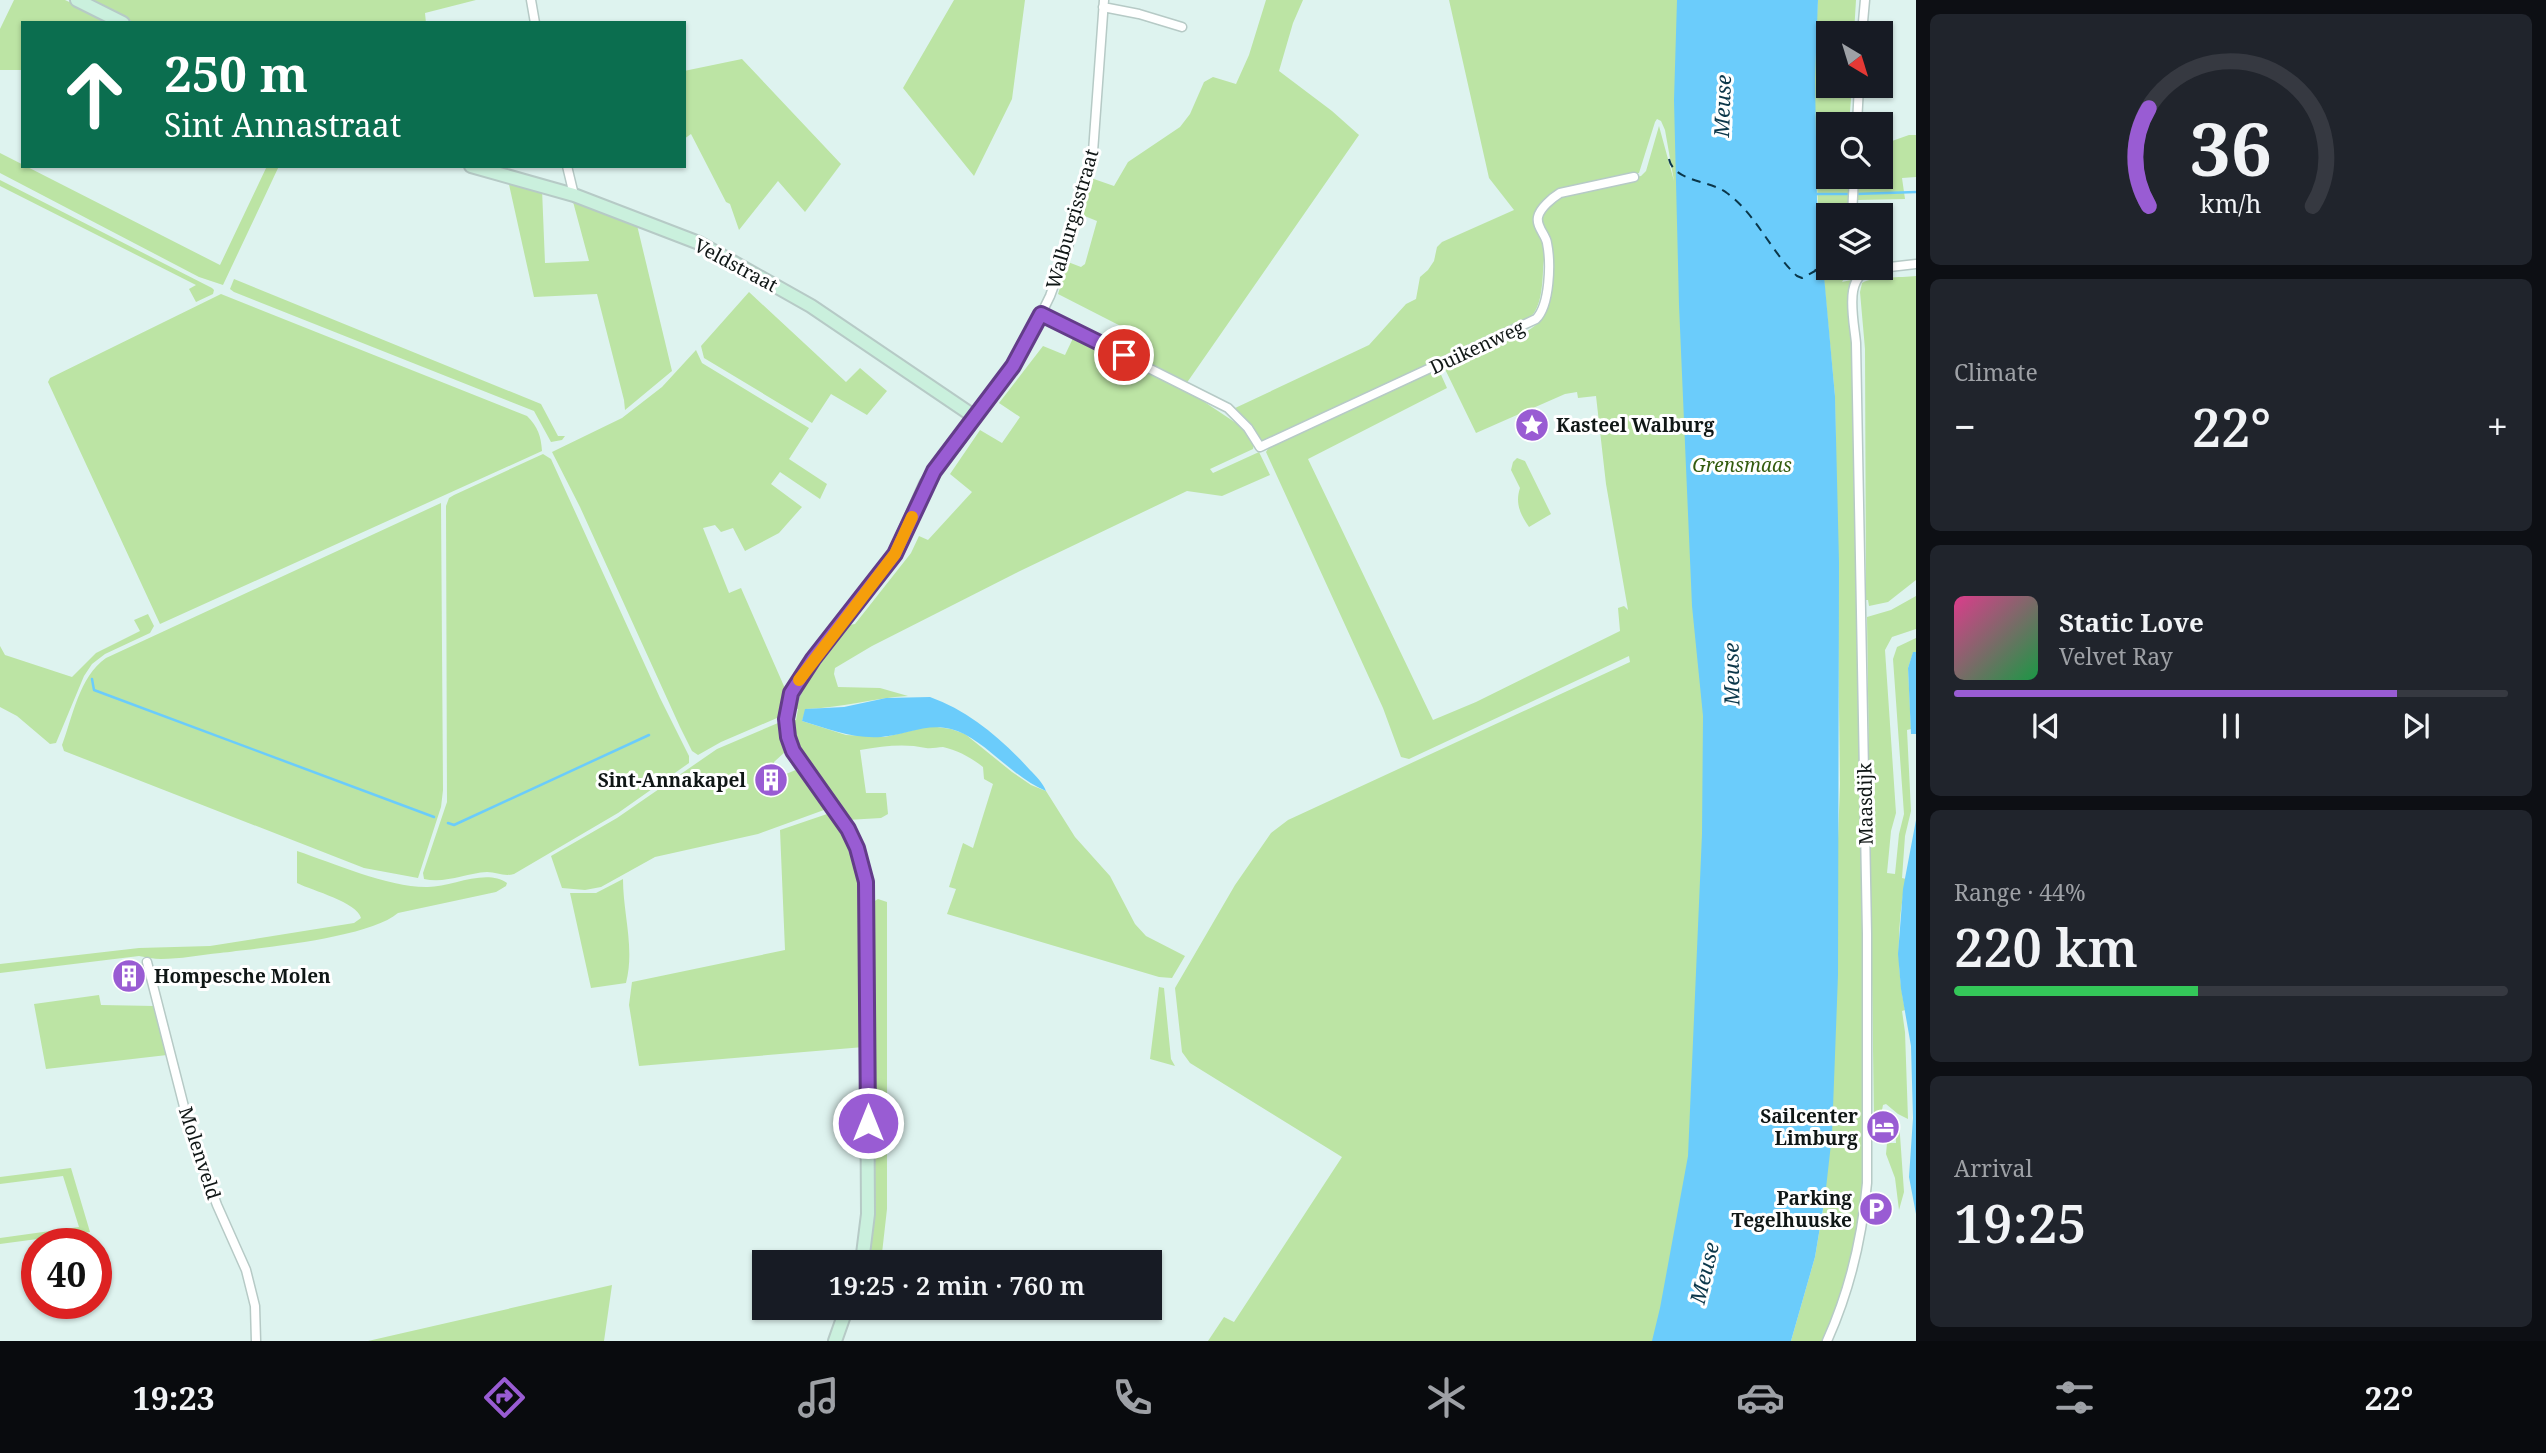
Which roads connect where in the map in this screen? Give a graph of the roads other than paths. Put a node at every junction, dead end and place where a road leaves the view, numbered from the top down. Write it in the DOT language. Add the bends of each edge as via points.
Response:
graph roads {
  1 [pos="77,0"];
  2 [pos="531,0"];
  3 [pos="1865,0"];
  4 [pos="1104,4"];
  5 [pos="119,21"];
  6 [pos="535,21"];
  7 [pos="1863,21"];
  8 [pos="1181,27"];
  9 [pos="478,168"];
  10 [pos="567,168"];
  11 [pos="1633,177"];
  12 [pos="574,195"];
  13 [pos="1916,264"];
  14 [pos="1893,266"];
  15 [pos="1857,280"];
  16 [pos="1041,314"];
  17 [pos="975,417"];
  18 [pos="147,962"];
  19 [pos="864,1250"];
  20 [pos="842,1320"];
  21 [pos="256,1341"];
  22 [pos="835,1341"];
  23 [pos="1827,1341"];
  1 -- 5 [label="street"];
  2 -- 6 [label="street"];
  3 -- 7 [label="street"];
  4 -- 8 [label="street"];
  4 -- 16 [label="street, Walburgisstraat" via="1094,152 1068,247"];
  9 -- 12 [label="street, Veldstraat"];
  10 -- 12 [label="street"];
  11 -- 16 [label="street, Duikenweg" via="1560,193 1540,212 1538,222 1548,244 1548,281 1545,303 1536,319 1260,447 1228,408"];
  12 -- 17 [label="street, Veldstraat" via="699,243 759,276"];
  13 -- 14 [label="street"];
  15 -- 23 [label="street, Maasdijk" via="1852,292 1864,737 1867,1183 1856,1261"];
  16 -- 17 [label="street, Walburgisstraat" via="1013,366"];
  17 -- 19 [label="street" via="934,471 895,554 808,666 786,710 794,754 848,829 868,897 868,1214"];
  18 -- 21 [label="street, Molenveld" via="191,1134 246,1270 255,1306"];
  20 -- 22 [label="street"];
}
